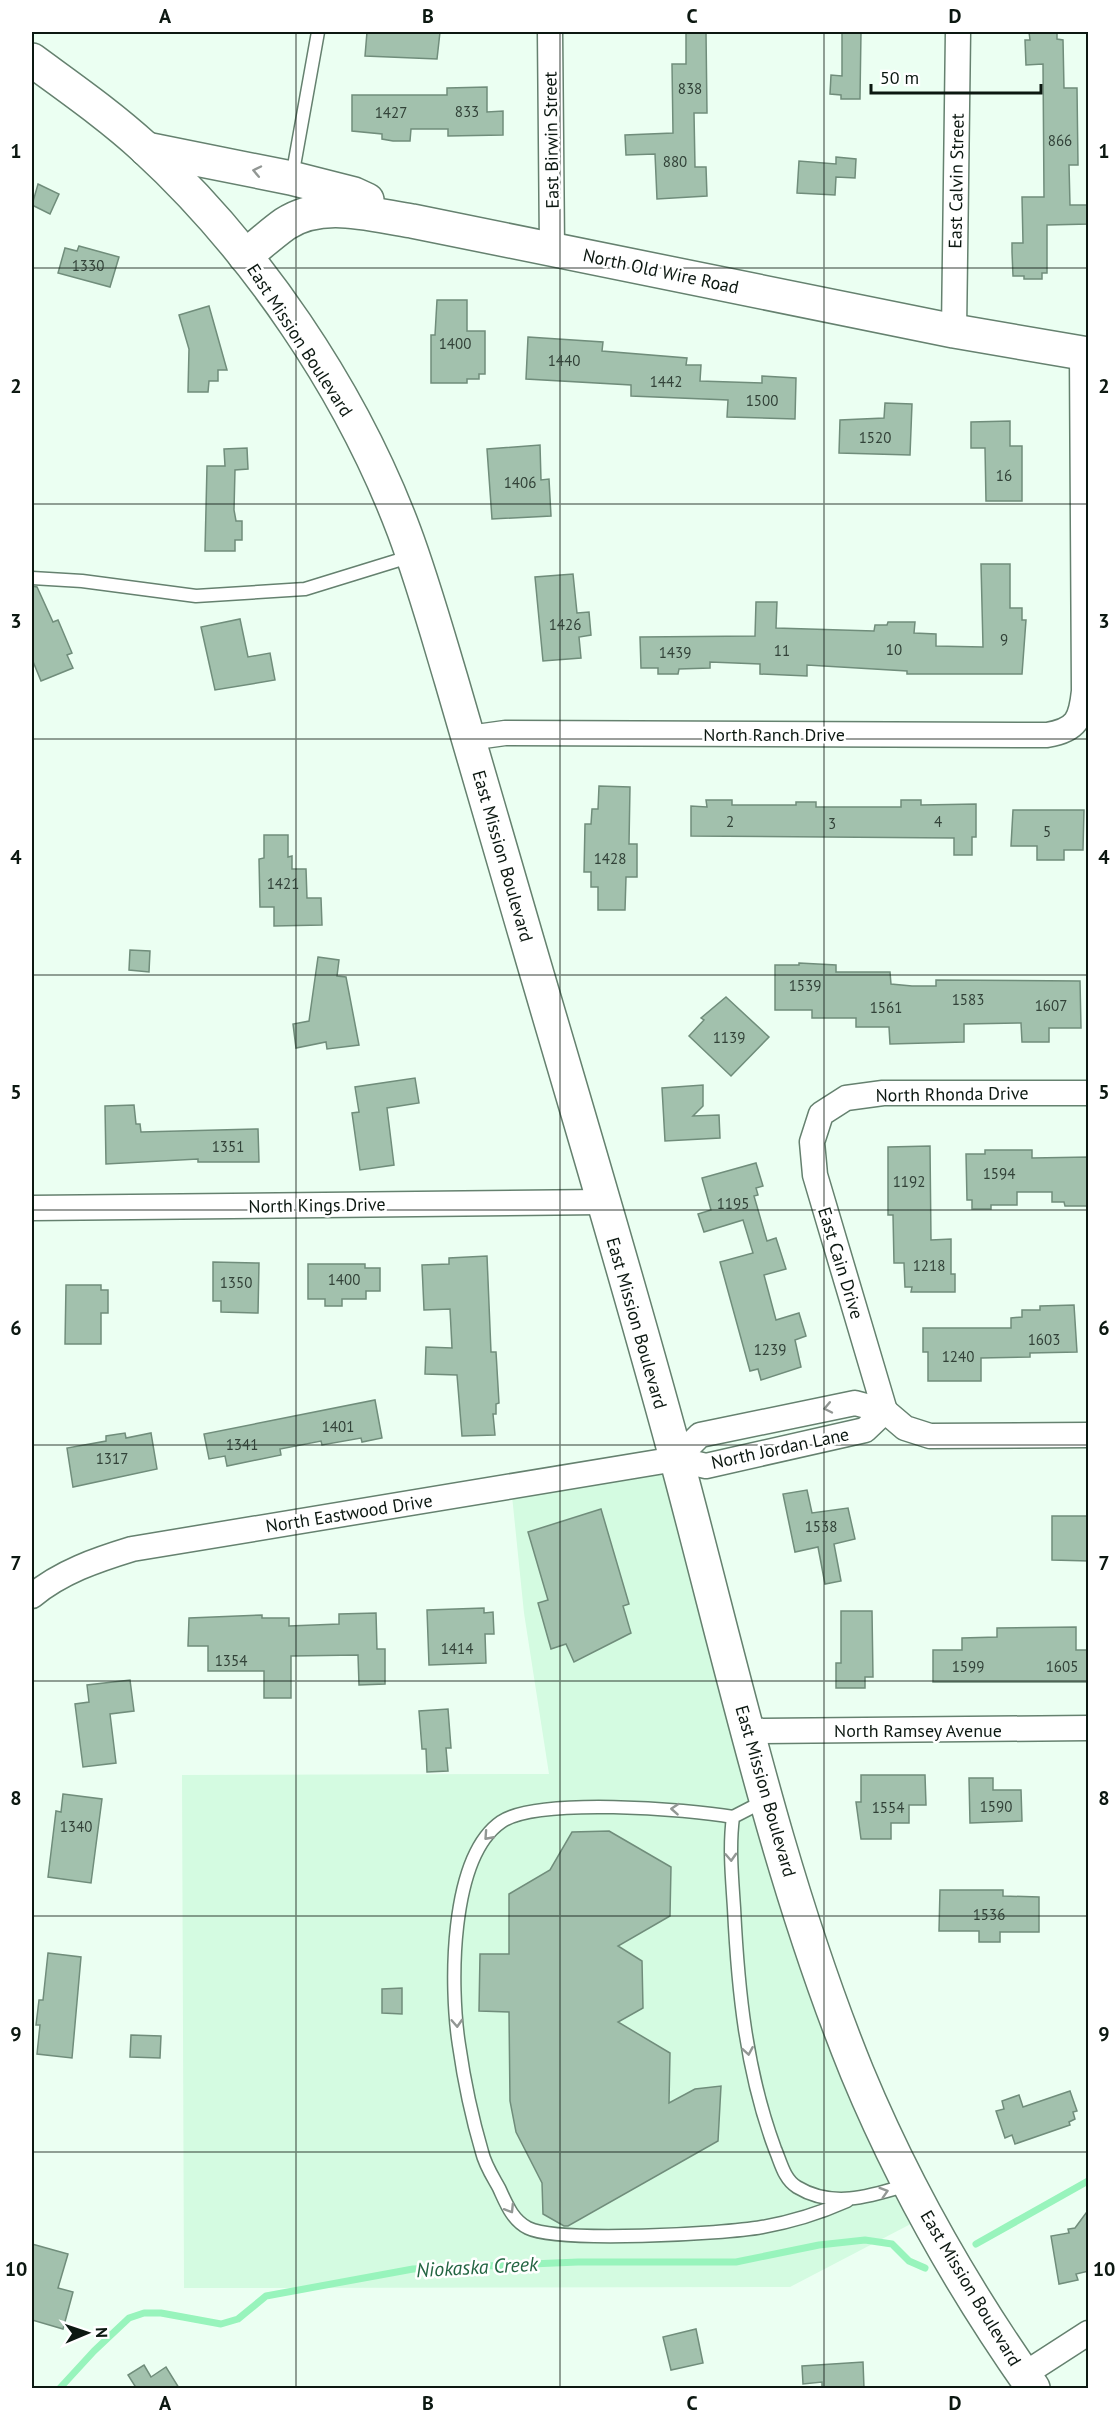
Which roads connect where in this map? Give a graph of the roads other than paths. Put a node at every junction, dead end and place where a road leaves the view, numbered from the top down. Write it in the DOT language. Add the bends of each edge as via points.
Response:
graph roads {
  1 [pos="318,32"];
  2 [pos="550,32"];
  3 [pos="958,32"];
  4 [pos="32,60"];
  5 [pos="146,148"];
  6 [pos="291,178"];
  7 [pos="412,221"];
  8 [pos="552,248"];
  9 [pos="245,256"];
  10 [pos="954,331"];
  11 [pos="1085,353"];
  12 [pos="413,556"];
  13 [pos="32,578"];
  14 [pos="469,738"];
  15 [pos="1089,1093"];
  16 [pos="820,1114"];
  17 [pos="602,1202"];
  18 [pos="32,1208"];
  19 [pos="885,1411"];
  20 [pos="1089,1435"];
  21 [pos="676,1459"];
  22 [pos="32,1596"];
  23 [pos="1089,1728"];
  24 [pos="748,1731"];
  25 [pos="768,1799"];
  26 [pos="733,1817"];
  27 [pos="911,2184"];
  28 [pos="847,2200"];
  29 [pos="1089,2334"];
  30 [pos="1028,2382"];
  1 -- 6 [label="lane"];
  2 -- 8 [label="street, East Birwin Street"];
  3 -- 10 [label="street, East Calvin Street"];
  4 -- 5 [label="main road, East Mission Boulevard"];
  6 -- 5 [label="main road, one-way"];
  5 -- 9 [label="main road, East Mission Boulevard"];
  6 -- 7 [label="main road" via="354,194"];
  7 -- 8 [label="main road, North Old Wire Road"];
  7 -- 9 [label="main road, North Old Wire Road" via="331,210 310,212 286,223"];
  8 -- 10 [label="main road, North Old Wire Road"];
  9 -- 12 [label="main road, East Mission Boulevard" via="312,351 347,410 377,469"];
  10 -- 11 [label="main road, North Old Wire Road"];
  11 -- 14 [label="street, North Ranch Drive" via="1084,691 1076,723 1062,732 505,733"];
  12 -- 13 [label="lane" via="305,589 196,596"];
  12 -- 14 [label="main road, East Mission Boulevard"];
  14 -- 17 [label="main road, East Mission Boulevard"];
  15 -- 16 [label="street, North Rhonda Drive" via="884,1093 846,1098"];
  16 -- 19 [label="street, East Cain Drive" via="812,1142 815,1175"];
  17 -- 18 [label="street, North Kings Drive"];
  17 -- 21 [label="main road, East Mission Boulevard"];
  19 -- 20 [label="street" via="905,1428 930,1436"];
  19 -- 21 [label="street, North Jordan Lane" via="866,1430 706,1466"];
  21 -- 22 [label="street, North Eastwood Drive" via="132,1549 83,1565"];
  21 -- 24 [label="main road, East Mission Boulevard"];
  23 -- 24 [label="street, North Ramsey Avenue"];
  24 -- 25 [label="main road, East Mission Boulevard"];
  25 -- 26 [label="lane"];
  25 -- 27 [label="main road, East Mission Boulevard" via="800,1910 855,2066"];
  26 -- 28 [label="lane, one-way" via="730,1838 738,1965 747,2053 763,2115 787,2179 798,2188"];
  26 -- 28 [label="lane, one-way" via="648,1807 541,1811 501,1822 484,1837 471,1860 458,1916 455,1974 459,2044 482,2155 512,2215 528,2228 550,2233 589,2236 735,2231 820,2213"];
  28 -- 27 [label="lane, one-way"];
  27 -- 30 [label="main road, East Mission Boulevard" via="946,2254"];
  29 -- 30 [label="street"];
}
